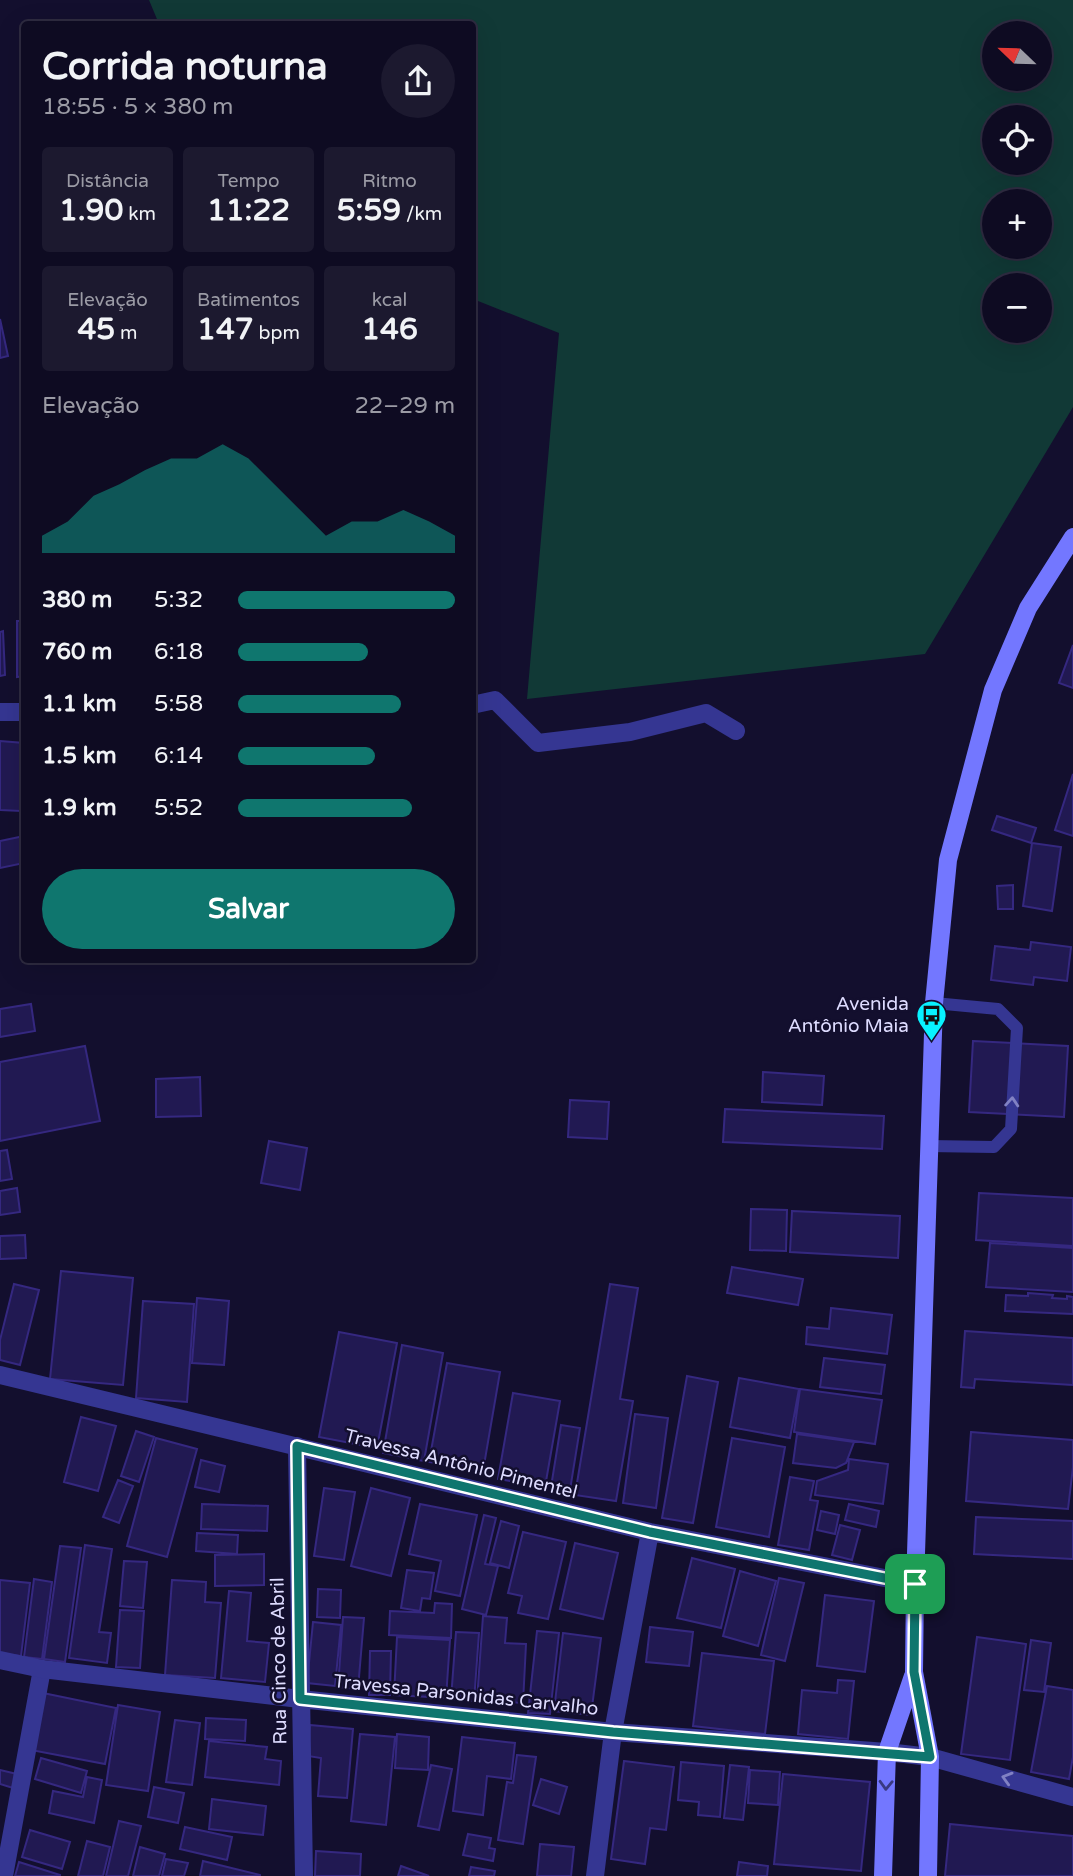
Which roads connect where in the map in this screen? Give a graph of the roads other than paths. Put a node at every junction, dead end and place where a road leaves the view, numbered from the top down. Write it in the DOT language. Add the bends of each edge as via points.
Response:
graph roads {
  1 [pos="1073,537"];
  2 [pos="476,704"];
  3 [pos="0,712"];
  4 [pos="21,712"];
  5 [pos="736,731"];
  6 [pos="934,1003"];
  7 [pos="929,1146"];
  8 [pos="0,1374"];
  9 [pos="297,1446"];
  10 [pos="650,1532"];
  11 [pos="915,1584"];
  12 [pos="0,1661"];
  13 [pos="42,1669"];
  14 [pos="914,1672"];
  15 [pos="300,1699"];
  16 [pos="613,1732"];
  17 [pos="887,1752"];
  18 [pos="930,1757"];
  19 [pos="1073,1797"];
  20 [pos="4,1876"];
  21 [pos="304,1876"];
  22 [pos="595,1876"];
  23 [pos="883,1876"];
  24 [pos="928,1876"];
  1 -- 6 [label="main road" via="1028,608 993,690 948,860"];
  2 -- 5 [label="street" via="495,700 538,743 630,732 706,713"];
  3 -- 4 [label="street"];
  6 -- 7 [label="main road"];
  7 -- 6 [label="lane, one-way" via="994,1147 1011,1129 1017,1028 998,1009"];
  7 -- 11 [label="main road"];
  8 -- 9 [label="street, Travessa Antônio Pimentel"];
  9 -- 10 [label="street, Travessa Antônio Pimentel"];
  9 -- 15 [label="street, Rua Cinco de Abril"];
  10 -- 11 [label="street, Travessa Antônio Pimentel"];
  10 -- 16 [label="street"];
  11 -- 14 [label="main road"];
  12 -- 13 [label="street, Travessa Parsonidas Carvalho"];
  13 -- 15 [label="street, Travessa Parsonidas Carvalho"];
  13 -- 20 [label="street"];
  14 -- 17 [label="main road"];
  14 -- 18 [label="main road"];
  15 -- 16 [label="street, Travessa Parsonidas Carvalho"];
  15 -- 21 [label="street, Rua Cinco de Abril"];
  16 -- 17 [label="street, Travessa Parsonidas Carvalho"];
  16 -- 22 [label="street"];
  17 -- 18 [label="street, Travessa Parsonidas Carvalho"];
  17 -- 23 [label="main road, one-way"];
  19 -- 18 [label="street, Travessa Parsonidas Carvalho, one-way"];
  18 -- 24 [label="main road"];
}
